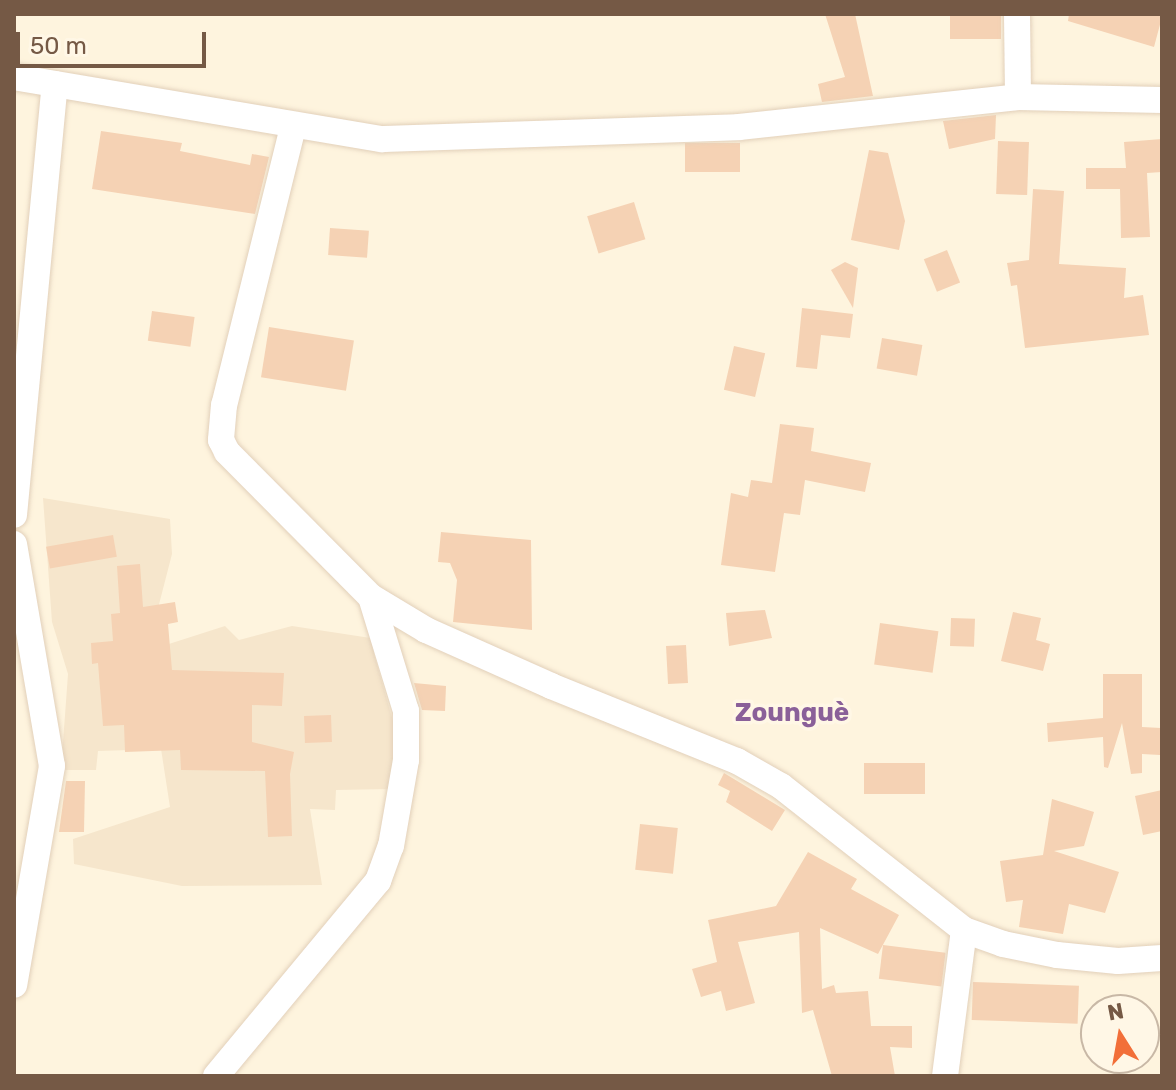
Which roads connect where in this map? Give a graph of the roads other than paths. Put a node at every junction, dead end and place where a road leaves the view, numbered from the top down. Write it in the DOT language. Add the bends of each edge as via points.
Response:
graph roads {
  1 [pos="1017,14"];
  2 [pos="14,77"];
  3 [pos="55,84"];
  4 [pos="1018,97"];
  5 [pos="1162,100"];
  6 [pos="293,127"];
  7 [pos="14,515"];
  8 [pos="14,544"];
  9 [pos="371,597"];
  10 [pos="964,930"];
  11 [pos="1162,958"];
  12 [pos="14,985"];
  13 [pos="216,1076"];
  14 [pos="945,1076"];
  1 -- 4 [label="street"];
  2 -- 3 [label="street"];
  3 -- 6 [label="street"];
  3 -- 7 [label="street"];
  4 -- 5 [label="street"];
  4 -- 6 [label="street" via="739,127 522,138 382,139"];
  6 -- 9 [label="street" via="224,405 221,440"];
  8 -- 12 [label="street" via="52,766"];
  9 -- 10 [label="street" via="426,630 737,761 781,786"];
  9 -- 13 [label="street" via="406,711 406,760 391,846 378,881"];
  10 -- 11 [label="street" via="1057,955 1118,961"];
  10 -- 14 [label="street"];
}
